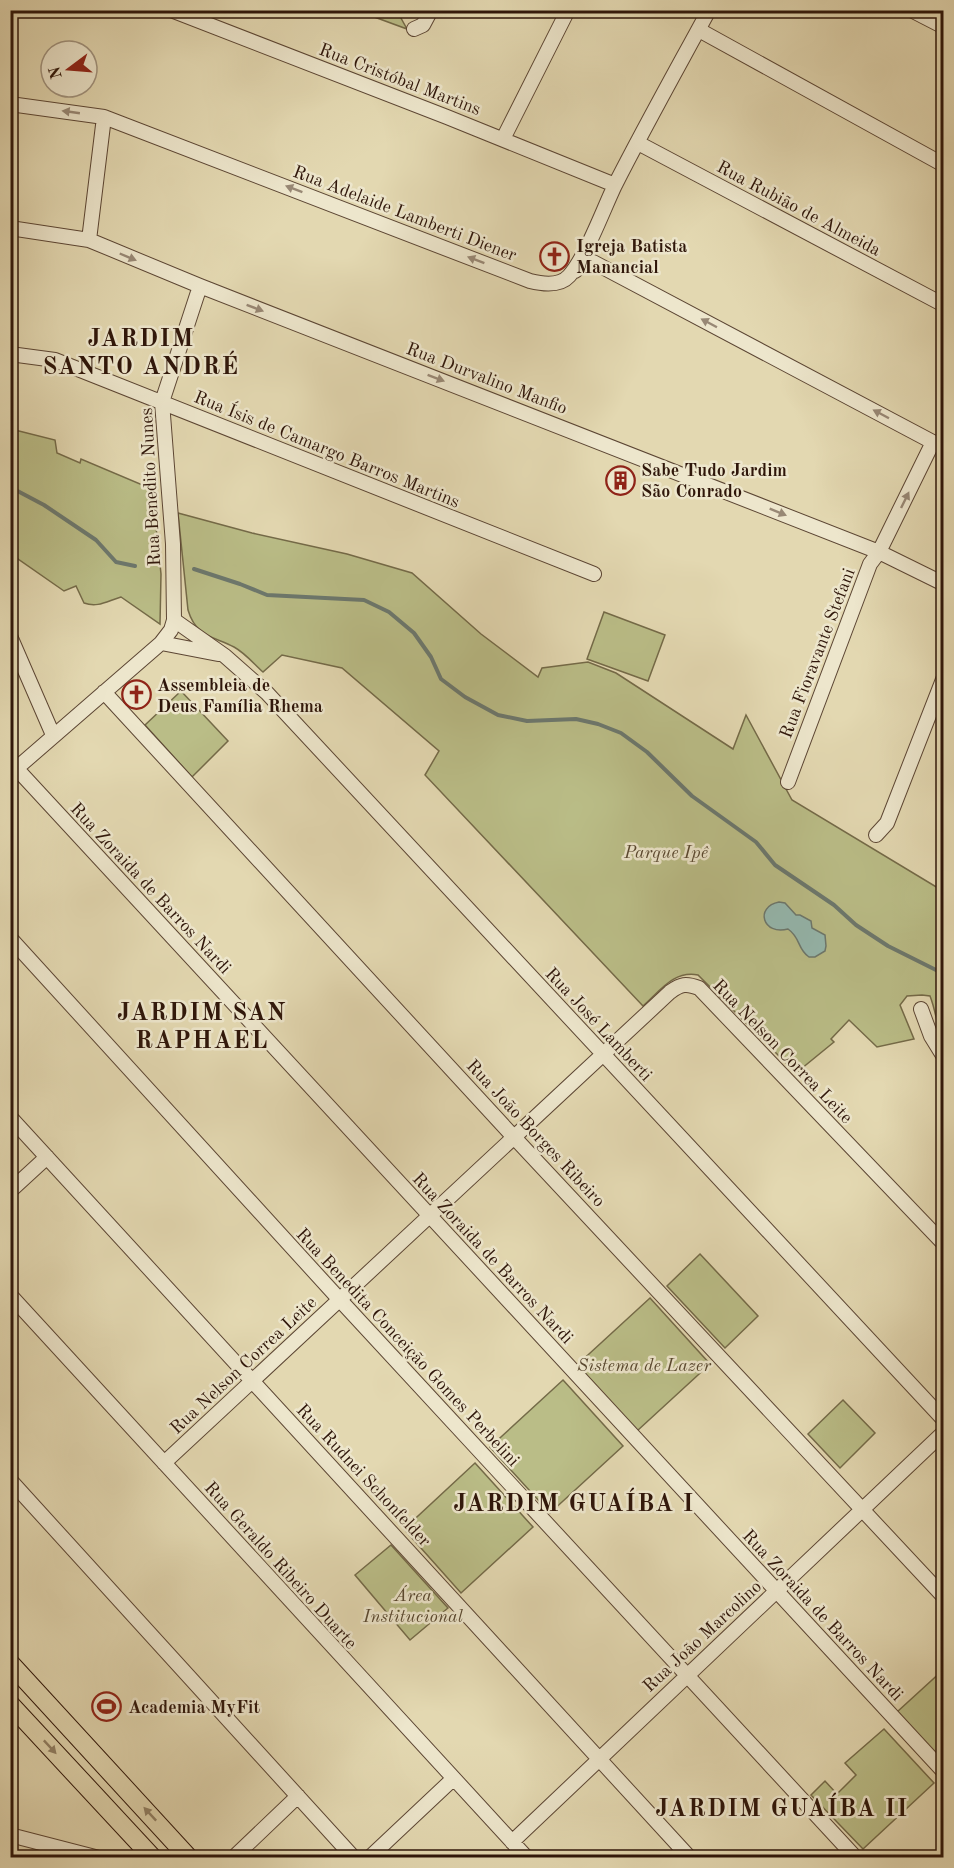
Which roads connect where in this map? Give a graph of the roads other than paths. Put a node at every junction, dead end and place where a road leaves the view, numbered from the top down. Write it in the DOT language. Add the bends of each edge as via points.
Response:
graph roads {
  1 [pos="171,10"];
  2 [pos="431,10"];
  3 [pos="568,10"];
  4 [pos="709,10"];
  5 [pos="911,10"];
  6 [pos="944,27"];
  7 [pos="414,29"];
  8 [pos="699,30"];
  9 [pos="10,104"];
  10 [pos="104,117"];
  11 [pos="503,139"];
  12 [pos="638,143"];
  13 [pos="944,165"];
  14 [pos="615,185"];
  15 [pos="10,228"];
  16 [pos="593,232"];
  17 [pos="88,240"];
  18 [pos="613,271"];
  19 [pos="568,277"];
  20 [pos="200,286"];
  21 [pos="944,306"];
  22 [pos="10,354"];
  23 [pos="162,402"];
  24 [pos="938,445"];
  25 [pos="879,552"];
  26 [pos="594,574"];
  27 [pos="944,584"];
  28 [pos="174,620"];
  29 [pos="10,636"];
  30 [pos="161,644"];
  31 [pos="225,656"];
  32 [pos="944,677"];
  33 [pos="104,693"];
  34 [pos="53,735"];
  35 [pos="14,771"];
  36 [pos="788,782"];
  37 [pos="876,835"];
  38 [pos="10,938"];
  39 [pos="921,1009"];
  40 [pos="603,1054"];
  41 [pos="944,1057"];
  42 [pos="10,1117"];
  43 [pos="514,1137"];
  44 [pos="47,1157"];
  45 [pos="10,1191"];
  46 [pos="430,1216"];
  47 [pos="944,1244"];
  48 [pos="10,1295"];
  49 [pos="340,1300"];
  50 [pos="253,1381"];
  51 [pos="944,1420"];
  52 [pos="944,1432"];
  53 [pos="164,1464"];
  54 [pos="10,1480"];
  55 [pos="862,1509"];
  56 [pos="776,1591"];
  57 [pos="944,1597"];
  58 [pos="10,1663"];
  59 [pos="687,1676"];
  60 [pos="10,1704"];
  61 [pos="599,1759"];
  62 [pos="944,1772"];
  63 [pos="453,1779"];
  64 [pos="298,1796"];
  65 [pos="10,1835"];
  66 [pos="512,1842"];
  67 [pos="99,1857"];
  68 [pos="153,1857"];
  69 [pos="189,1857"];
  70 [pos="233,1857"];
  71 [pos="354,1857"];
  72 [pos="369,1857"];
  73 [pos="527,1857"];
  74 [pos="690,1857"];
  75 [pos="856,1857"];
  1 -- 11 [label="street, Rua Cristóbal Martins"];
  2 -- 7 [label="street" via="423,25"];
  3 -- 11 [label="street"];
  4 -- 8 [label="street"];
  5 -- 6 [label="street"];
  8 -- 12 [label="street"];
  8 -- 13 [label="street"];
  10 -- 9 [label="street, Rua Adelaide Lamberti Diener, one-way"];
  10 -- 17 [label="street"];
  19 -- 10 [label="street, Rua Adelaide Lamberti Diener, one-way" via="542,284 530,281"];
  11 -- 14 [label="street, Rua Cristóbal Martins"];
  12 -- 14 [label="street"];
  12 -- 21 [label="street, Rua Rubião de Almeida"];
  14 -- 16 [label="street"];
  15 -- 17 [label="street, Rua Durvalino Manfio"];
  16 -- 18 [label="street" via="599,262"];
  16 -- 19 [label="street"];
  17 -- 20 [label="street, Rua Durvalino Manfio, one-way"];
  18 -- 19 [label="street, Rua Adelaide Lamberti Diener" via="589,261"];
  24 -- 18 [label="street, one-way"];
  20 -- 23 [label="street, Rua Benedito Nunes"];
  20 -- 25 [label="street, Rua Durvalino Manfio, one-way"];
  22 -- 23 [label="street, Rua Ísis de Camargo Barros Martins" via="55,360"];
  23 -- 26 [label="street, Rua Ísis de Camargo Barros Martins"];
  23 -- 28 [label="street, Rua Benedito Nunes" via="173,544"];
  25 -- 24 [label="street, Rua Fioravante Stefani, one-way"];
  25 -- 27 [label="street, Rua Durvalino Manfio"];
  25 -- 36 [label="street, Rua Fioravante Stefani" via="870,564"];
  28 -- 30 [label="street"];
  28 -- 31 [label="street, Rua José Lamberti"];
  29 -- 34 [label="street"];
  30 -- 31 [label="street"];
  30 -- 33 [label="street"];
  31 -- 40 [label="street, Rua José Lamberti" via="267,693"];
  32 -- 37 [label="street" via="887,823"];
  33 -- 34 [label="street"];
  33 -- 43 [label="street, Rua João Borges Ribeiro"];
  34 -- 35 [label="street"];
  35 -- 46 [label="street, Rua Zoraida de Barros Nardi"];
  38 -- 49 [label="street, Rua Benedita Conceição Gomes Perbelini"];
  39 -- 41 [label="street"];
  40 -- 43 [label="street, Rua Nelson Correa Leite"];
  40 -- 47 [label="street, Rua Nelson Correa Leite" via="680,984 699,988"];
  40 -- 51 [label="street, Rua José Lamberti"];
  42 -- 44 [label="street, Rua Rudnei Schonfelder"];
  43 -- 46 [label="street, Rua Nelson Correa Leite"];
  43 -- 55 [label="street, Rua João Borges Ribeiro"];
  44 -- 45 [label="street"];
  44 -- 50 [label="street, Rua Rudnei Schonfelder"];
  46 -- 49 [label="street, Rua Nelson Correa Leite"];
  46 -- 56 [label="street, Rua Zoraida de Barros Nardi"];
  48 -- 53 [label="street, Rua Geraldo Ribeiro Duarte"];
  49 -- 50 [label="street, Rua Nelson Correa Leite"];
  49 -- 59 [label="street, Rua Benedita Conceição Gomes Perbelini"];
  50 -- 53 [label="street, Rua Nelson Correa Leite"];
  50 -- 61 [label="street, Rua Rudnei Schonfelder"];
  52 -- 55 [label="street, Rua João Marcolino"];
  53 -- 63 [label="street, Rua Geraldo Ribeiro Duarte"];
  54 -- 64 [label="street"];
  55 -- 56 [label="street, Rua João Marcolino"];
  55 -- 57 [label="street, Rua João Borges Ribeiro"];
  56 -- 59 [label="street, Rua João Marcolino"];
  56 -- 62 [label="street, Rua Zoraida de Barros Nardi"];
  69 -- 58 [label="main road, one-way"];
  59 -- 61 [label="street, Rua João Marcolino"];
  59 -- 75 [label="street, Rua Benedita Conceição Gomes Perbelini"];
  60 -- 68 [label="main road, one-way"];
  61 -- 66 [label="street, Rua João Marcolino"];
  61 -- 74 [label="street, Rua Rudnei Schonfelder"];
  63 -- 66 [label="street, Rua Geraldo Ribeiro Duarte"];
  63 -- 72 [label="street"];
  64 -- 70 [label="street"];
  64 -- 71 [label="street"];
  65 -- 67 [label="street"];
  66 -- 73 [label="street, Rua Geraldo Ribeiro Duarte"];
}
